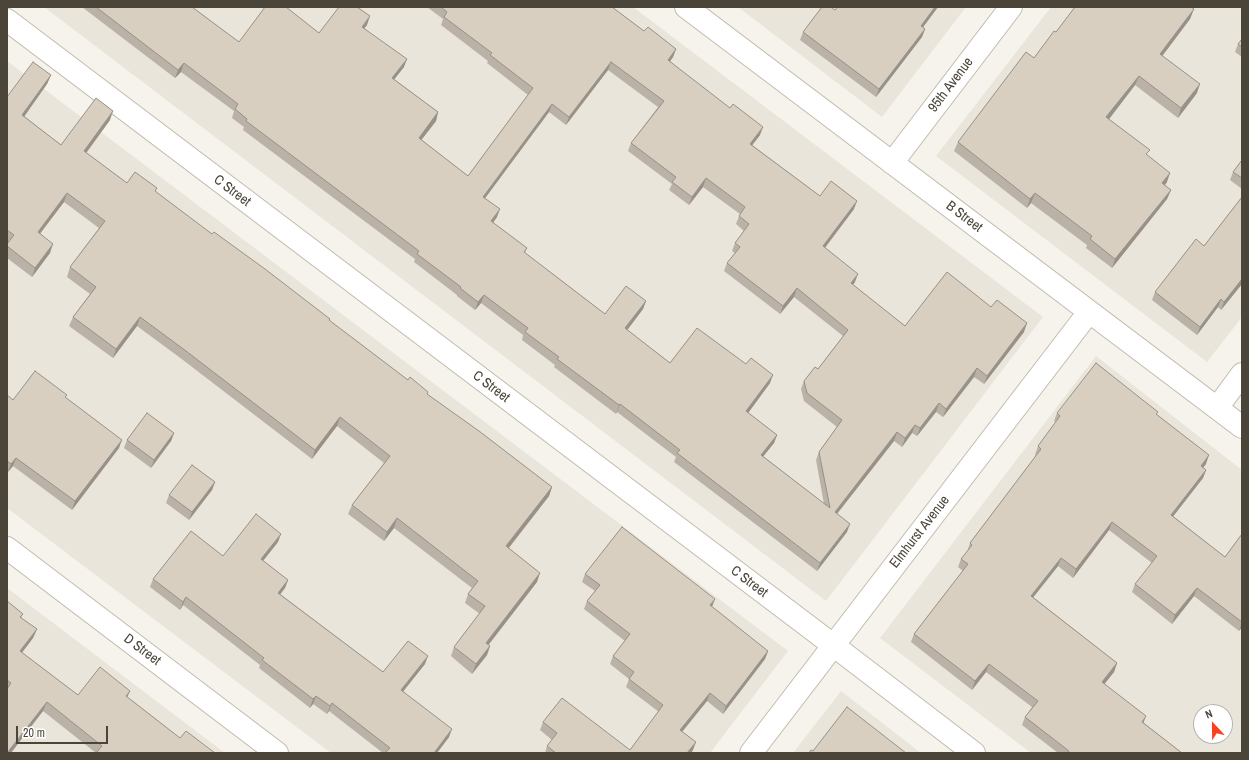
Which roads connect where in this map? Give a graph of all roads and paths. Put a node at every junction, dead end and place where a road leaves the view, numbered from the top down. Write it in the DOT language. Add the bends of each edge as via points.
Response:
graph roads {
  1 [pos="686,7"];
  2 [pos="1011,7"];
  3 [pos="7,20"];
  4 [pos="892,163"];
  5 [pos="1089,312"];
  6 [pos="1242,374"];
  7 [pos="1218,408"];
  8 [pos="1242,427"];
  9 [pos="7,548"];
  10 [pos="834,645"];
  11 [pos="278,753"];
  12 [pos="751,753"];
  13 [pos="974,753"];
  1 -- 4 [label="street, B Street"];
  2 -- 4 [label="street, 95th Avenue"];
  3 -- 10 [label="street, C Street"];
  4 -- 5 [label="street, B Street"];
  5 -- 7 [label="street, B Street"];
  5 -- 10 [label="street, Elmhurst Avenue"];
  6 -- 7 [label="street"];
  7 -- 8 [label="street, B Street"];
  9 -- 11 [label="street, D Street"];
  10 -- 12 [label="street, Elmhurst Avenue"];
  10 -- 13 [label="street, C Street"];
}
